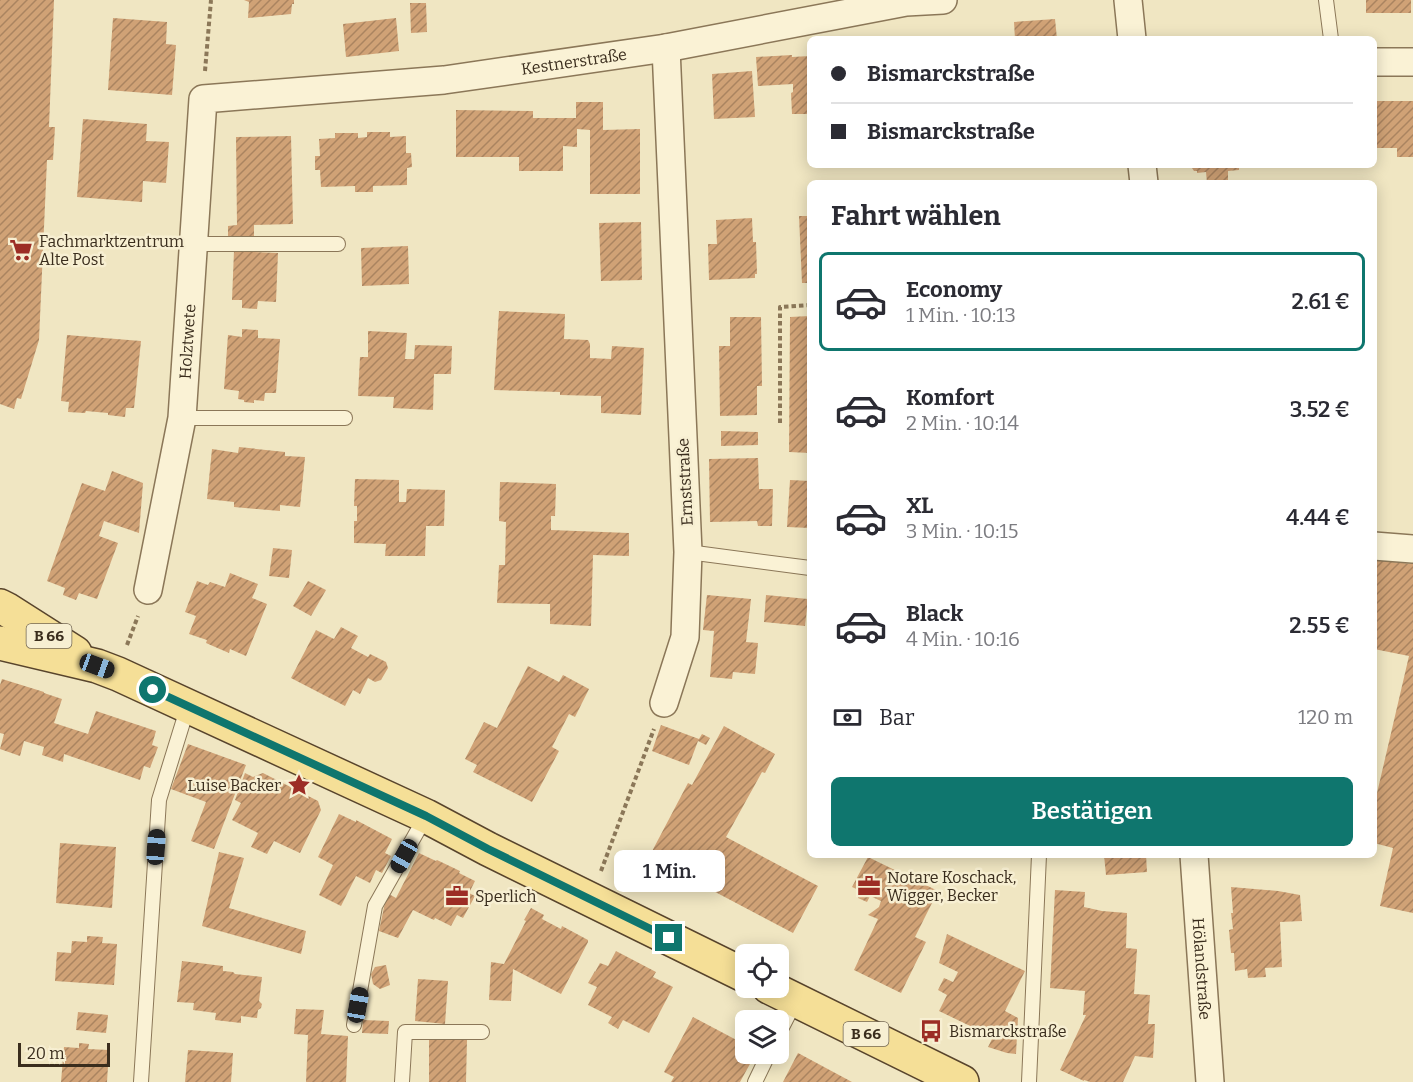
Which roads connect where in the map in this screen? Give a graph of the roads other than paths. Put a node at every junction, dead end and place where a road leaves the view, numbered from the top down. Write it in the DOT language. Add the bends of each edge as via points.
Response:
graph roads {
  1 [pos="943,0"];
  2 [pos="1128,0"];
  3 [pos="1326,0"];
  4 [pos="1132,36"];
  5 [pos="1331,36"];
  6 [pos="666,48"];
  7 [pos="1377,62"];
  8 [pos="1413,62"];
  9 [pos="203,99"];
  10 [pos="193,244"];
  11 [pos="338,244"];
  12 [pos="182,418"];
  13 [pos="345,418"];
  14 [pos="1377,546"];
  15 [pos="1413,549"];
  16 [pos="688,552"];
  17 [pos="807,568"];
  18 [pos="148,590"];
  19 [pos="0,606"];
  20 [pos="0,643"];
  21 [pos="107,670"];
  22 [pos="664,703"];
  23 [pos="188,706"];
  24 [pos="426,816"];
  25 [pos="1039,858"];
  26 [pos="1194,858"];
  27 [pos="735,971"];
  28 [pos="789,997"];
  29 [pos="354,1025"];
  30 [pos="482,1032"];
  31 [pos="764,1064"];
  32 [pos="141,1082"];
  33 [pos="402,1082"];
  34 [pos="755,1082"];
  35 [pos="962,1082"];
  36 [pos="1029,1082"];
  37 [pos="1210,1082"];
  1 -- 6 [label="street, Kestnerstraße" via="906,2"];
  2 -- 4 [label="street"];
  3 -- 5 [label="lane"];
  6 -- 9 [label="street, Kestnerstraße" via="444,80"];
  6 -- 16 [label="street, Ernststraße"];
  7 -- 8 [label="street"];
  9 -- 10 [label="street, Holztwete"];
  10 -- 11 [label="lane"];
  10 -- 12 [label="street, Holztwete"];
  12 -- 13 [label="lane"];
  12 -- 18 [label="street, Holztwete"];
  14 -- 15 [label="street"];
  16 -- 17 [label="lane"];
  16 -- 22 [label="street, Ernststraße" via="685,637"];
  19 -- 21 [label="main road, B 66"];
  20 -- 21 [label="main road, B 66"];
  21 -- 23 [label="main road, B 66"];
  23 -- 24 [label="main road, B 66"];
  23 -- 32 [label="lane" via="159,800"];
  24 -- 27 [label="main road, B 66"];
  24 -- 29 [label="lane" via="375,906"];
  25 -- 36 [label="lane"];
  26 -- 37 [label="street, Hölandstraße"];
  28 -- 35 [label="main road, B 66"];
  30 -- 33 [label="lane" via="405,1032"];
  31 -- 34 [label="lane"];
}
